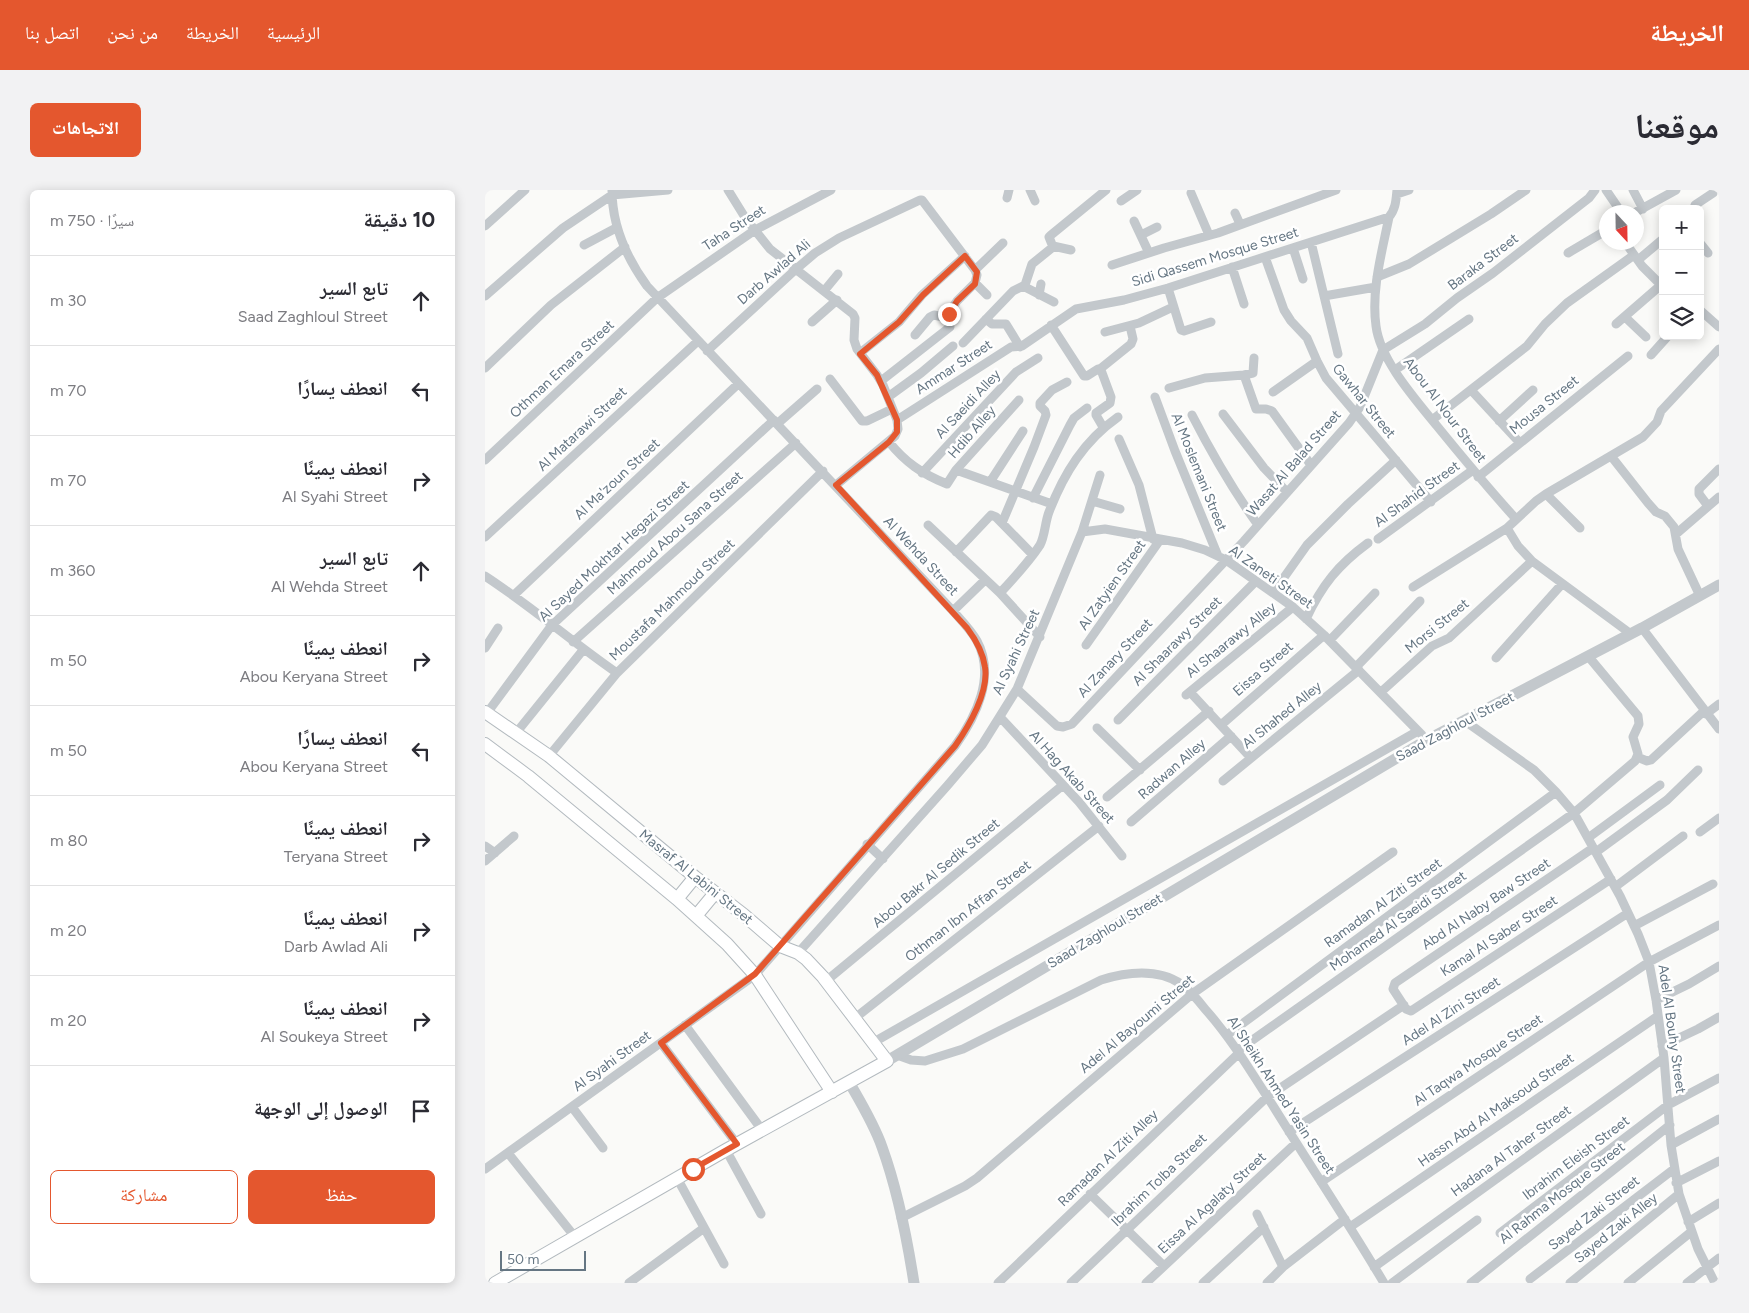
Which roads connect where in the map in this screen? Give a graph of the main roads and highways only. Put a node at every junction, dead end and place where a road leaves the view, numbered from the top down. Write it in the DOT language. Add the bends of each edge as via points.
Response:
graph roads {
  1 [pos="486,712"];
  2 [pos="485,744"];
  3 [pos="695,877"];
  4 [pos="715,892"];
  5 [pos="677,899"];
  6 [pos="696,916"];
  7 [pos="892,1058"];
  8 [pos="832,1092"];
  9 [pos="495,1283"];
  1 -- 3 [label="main road, Masraf Al Labini Street" via="549,756"];
  2 -- 5 [label="main road, Masraf Al Labini Street"];
  3 -- 4 [label="main road, Masraf Al Labini Street"];
  3 -- 5 [label="main road"];
  4 -- 6 [label="main road"];
  4 -- 7 [label="main road, Masraf Al Labini Street" via="780,946 806,959 874,1042"];
  5 -- 6 [label="main road, Masraf Al Labini Street"];
  6 -- 8 [label="main road, Masraf Al Labini Street" via="755,974"];
  7 -- 8 [label="main road, Saad Zaghloul Street"];
  8 -- 9 [label="main road, Saad Zaghloul Street"];
}
